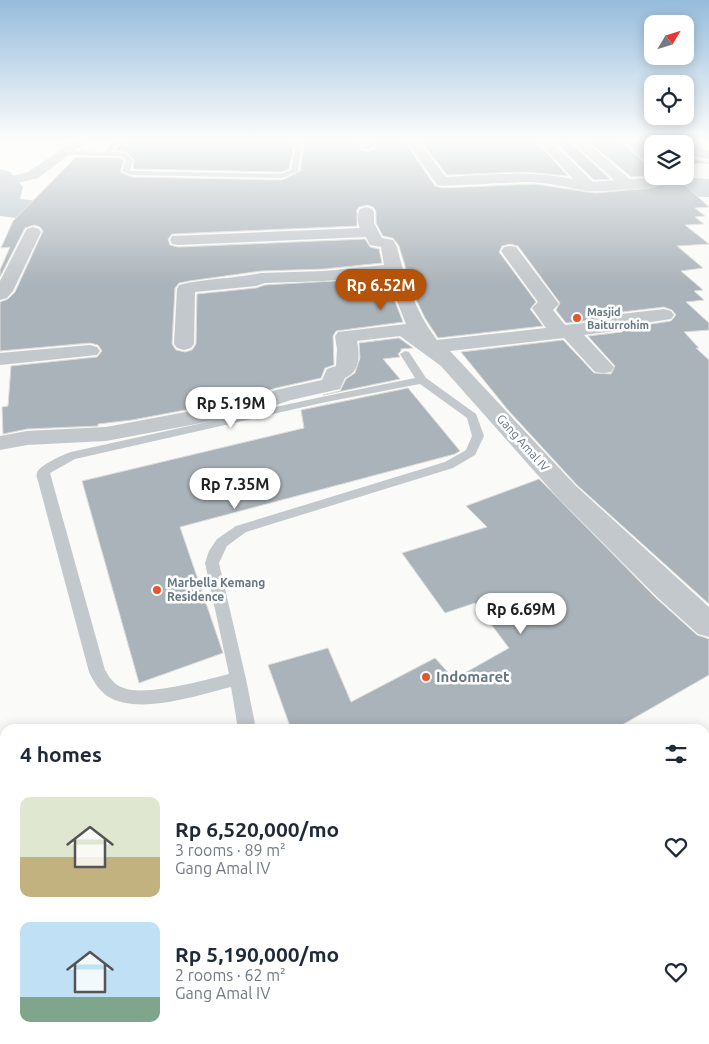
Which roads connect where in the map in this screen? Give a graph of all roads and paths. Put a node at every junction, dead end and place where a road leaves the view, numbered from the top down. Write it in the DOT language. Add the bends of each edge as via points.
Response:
graph roads {
  1 [pos="366,212"];
  2 [pos="33,232"];
  3 [pos="371,232"];
  4 [pos="178,240"];
  5 [pos="510,251"];
  6 [pos="393,270"];
  7 [pos="0,294"];
  8 [pos="664,315"];
  9 [pos="564,331"];
  10 [pos="184,344"];
  11 [pos="432,347"];
  12 [pos="90,351"];
  13 [pos="406,354"];
  14 [pos="0,359"];
  15 [pos="603,366"];
  16 [pos="422,380"];
  17 [pos="0,443"];
  18 [pos="709,625"];
  19 [pos="238,679"];
  20 [pos="246,724"];
  1 -- 3 [label="street" via="366,223"];
  2 -- 7 [label="street"];
  3 -- 4 [label="street"];
  3 -- 6 [label="street" via="376,241 387,244"];
  5 -- 9 [label="street" via="549,304 542,308"];
  6 -- 10 [label="street" via="261,278 186,289"];
  6 -- 11 [label="street" via="422,336"];
  8 -- 9 [label="street" via="613,322 614,326"];
  9 -- 11 [label="street"];
  9 -- 15 [label="street"];
  11 -- 17 [label="street" via="404,330 345,336 349,346 348,364 345,370 335,374 332,384 249,407 114,432"];
  11 -- 18 [label="street, Gang Amal IV" via="449,361 567,492"];
  12 -- 14 [label="street"];
  13 -- 16 [label="lane"];
  16 -- 19 [label="lane" via="472,416 478,436 471,452 449,465 241,529 225,538 216,550 212,563"];
  16 -- 19 [label="lane" via="71,456 43,472 97,672 105,685 121,695 147,698"];
  19 -- 20 [label="lane"];
}
